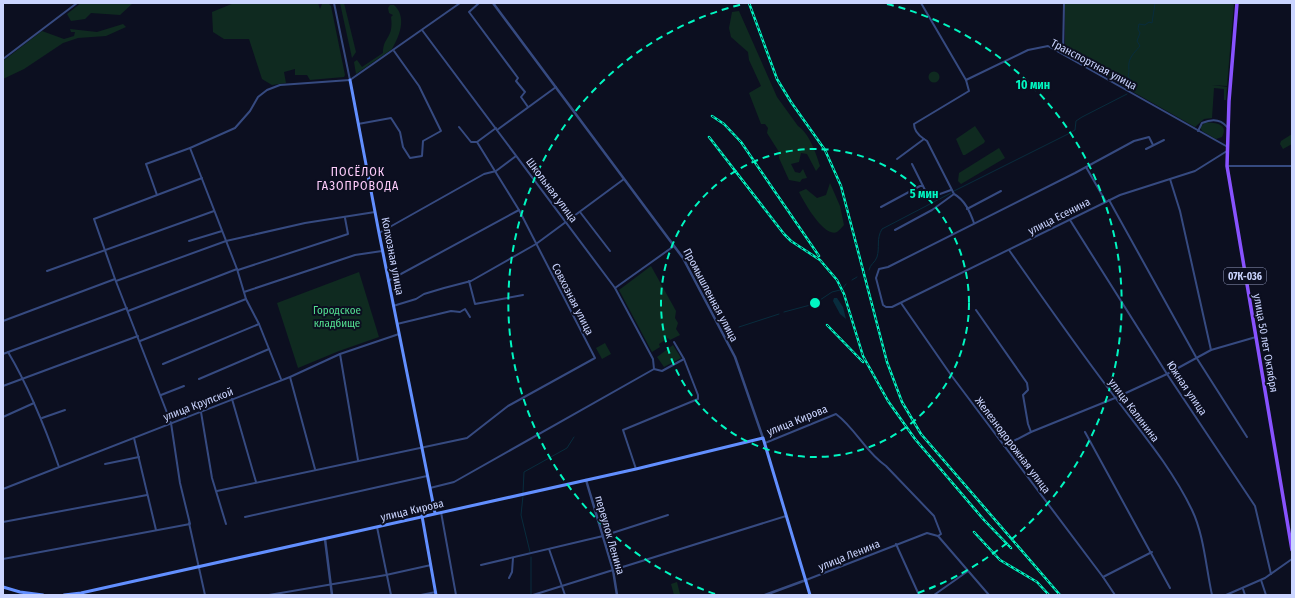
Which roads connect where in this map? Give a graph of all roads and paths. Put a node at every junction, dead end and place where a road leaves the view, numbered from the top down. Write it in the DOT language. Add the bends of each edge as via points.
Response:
graph roads {
  1 [pos="77,3"];
  2 [pos="334,3"];
  3 [pos="460,3"];
  4 [pos="479,3"];
  5 [pos="493,3"];
  6 [pos="921,3"];
  7 [pos="1064,3"];
  8 [pos="1237,3"];
  9 [pos="422,30"];
  10 [pos="394,51"];
  11 [pos="1062,54"];
  12 [pos="3,59"];
  13 [pos="350,80"];
  14 [pos="966,80"];
  15 [pos="556,87"];
  16 [pos="528,107"];
  17 [pos="358,124"];
  18 [pos="459,126"];
  19 [pos="1227,127"];
  20 [pos="496,129"];
  21 [pos="1198,131"];
  22 [pos="924,139"];
  23 [pos="1164,140"];
  24 [pos="477,142"];
  25 [pos="1153,145"];
  26 [pos="190,148"];
  27 [pos="1146,149"];
  28 [pos="1226,149"];
  29 [pos="516,156"];
  30 [pos="897,159"];
  31 [pos="912,164"];
  32 [pos="1227,166"];
  33 [pos="1292,166"];
  34 [pos="1086,167"];
  35 [pos="496,171"];
  36 [pos="202,178"];
  37 [pos="624,178"];
  38 [pos="1170,179"];
  39 [pos="923,186"];
  40 [pos="951,190"];
  41 [pos="1001,191"];
  42 [pos="954,194"];
  43 [pos="157,195"];
  44 [pos="1109,200"];
  45 [pos="1106,202"];
  46 [pos="881,206"];
  47 [pos="967,209"];
  48 [pos="519,210"];
  49 [pos="214,211"];
  50 [pos="375,212"];
  51 [pos="580,212"];
  52 [pos="345,218"];
  53 [pos="1070,220"];
  54 [pos="566,222"];
  55 [pos="974,223"];
  56 [pos="895,230"];
  57 [pos="222,231"];
  58 [pos="378,233"];
  59 [pos="189,241"];
  60 [pos="226,241"];
  61 [pos="536,244"];
  62 [pos="674,246"];
  63 [pos="1010,250"];
  64 [pos="382,251"];
  65 [pos="610,251"];
  66 [pos="105,252"];
  67 [pos="237,270"];
  68 [pos="47,271"];
  69 [pos="115,280"];
  70 [pos="388,281"];
  71 [pos="469,281"];
  72 [pos="615,288"];
  73 [pos="244,292"];
  74 [pos="524,295"];
  75 [pos="246,299"];
  76 [pos="901,303"];
  77 [pos="394,306"];
  78 [pos="127,308"];
  79 [pos="976,310"];
  80 [pos="128,311"];
  81 [pos="470,317"];
  82 [pos="3,321"];
  83 [pos="258,324"];
  84 [pos="397,324"];
  85 [pos="399,334"];
  86 [pos="138,336"];
  87 [pos="1256,337"];
  88 [pos="140,341"];
  89 [pos="674,342"];
  90 [pos="269,349"];
  91 [pos="1211,350"];
  92 [pos="8,352"];
  93 [pos="3,354"];
  94 [pos="340,354"];
  95 [pos="1196,357"];
  96 [pos="684,359"];
  97 [pos="163,364"];
  98 [pos="654,368"];
  99 [pos="1167,374"];
  100 [pos="290,377"];
  101 [pos="24,379"];
  102 [pos="199,379"];
  103 [pos="281,379"];
  104 [pos="3,386"];
  105 [pos="184,386"];
  106 [pos="161,395"];
  107 [pos="1115,398"];
  108 [pos="232,399"];
  109 [pos="34,403"];
  110 [pos="65,410"];
  111 [pos="200,412"];
  112 [pos="3,417"];
  113 [pos="42,418"];
  114 [pos="171,423"];
  115 [pos="1031,432"];
  116 [pos="1084,432"];
  117 [pos="1247,437"];
  118 [pos="134,438"];
  119 [pos="763,438"];
  120 [pos="764,443"];
  121 [pos="1004,446"];
  122 [pos="421,448"];
  123 [pos="139,457"];
  124 [pos="358,460"];
  125 [pos="105,464"];
  126 [pos="59,467"];
  127 [pos="315,469"];
  128 [pos="636,469"];
  129 [pos="428,476"];
  130 [pos="586,479"];
  131 [pos="256,482"];
  132 [pos="430,488"];
  133 [pos="3,489"];
  134 [pos="217,491"];
  135 [pos="147,495"];
  136 [pos="440,512"];
  137 [pos="435,513"];
  138 [pos="668,515"];
  139 [pos="422,516"];
  140 [pos="787,516"];
  141 [pos="245,517"];
  142 [pos="3,522"];
  143 [pos="189,523"];
  144 [pos="226,524"];
  145 [pos="377,527"];
  146 [pos="156,530"];
  147 [pos="603,536"];
  148 [pos="938,536"];
  149 [pos="325,539"];
  150 [pos="896,544"];
  151 [pos="549,549"];
  152 [pos="1292,550"];
  153 [pos="1152,552"];
  154 [pos="513,558"];
  155 [pos="3,559"];
  156 [pos="1292,559"];
  157 [pos="431,565"];
  158 [pos="481,565"];
  159 [pos="200,567"];
  160 [pos="613,570"];
  161 [pos="968,571"];
  162 [pos="1271,574"];
  163 [pos="386,575"];
  164 [pos="1103,577"];
  165 [pos="509,578"];
  166 [pos="806,580"];
  167 [pos="1261,580"];
  168 [pos="330,584"];
  169 [pos="3,587"];
  170 [pos="563,587"];
  171 [pos="1170,588"];
  172 [pos="1243,588"];
  173 [pos="81,594"];
  174 [pos="436,594"];
  175 [pos="43,595"];
  176 [pos="64,595"];
  177 [pos="205,595"];
  178 [pos="269,595"];
  179 [pos="332,595"];
  180 [pos="391,595"];
  181 [pos="421,595"];
  182 [pos="456,595"];
  183 [pos="533,595"];
  184 [pos="565,595"];
  185 [pos="617,595"];
  186 [pos="765,595"];
  187 [pos="810,595"];
  188 [pos="919,595"];
  189 [pos="934,595"];
  190 [pos="989,595"];
  191 [pos="1115,595"];
  192 [pos="1212,595"];
  193 [pos="1226,595"];
  194 [pos="1245,595"];
  195 [pos="1266,595"];
  1 -- 12 [label="street"];
  2 -- 13 [label="street, Колхозная улица"];
  3 -- 9 [label="street"];
  4 -- 16 [label="street" via="469,12 518,78 516,81 525,92 521,97"];
  5 -- 15 [label="street, Промышленная улица"];
  6 -- 14 [label="street"];
  7 -- 11 [label="street"];
  8 -- 19 [label="main road, улица 50 лет Октября / 07К-036"];
  9 -- 10 [label="street"];
  9 -- 20 [label="street, Школьная улица"];
  10 -- 13 [label="street"];
  10 -- 17 [label="street" via="419,86 441,131 423,141 422,156 410,158 403,148 400,132 391,118"];
  11 -- 14 [label="street, Транспортная улица" via="1048,46 1028,50"];
  11 -- 21 [label="street, Транспортная улица"];
  13 -- 17 [label="main road, Колхозная улица"];
  13 -- 26 [label="street" via="280,85 267,90 258,96 250,111 235,128"];
  14 -- 22 [label="street" via="969,91 914,124 918,136"];
  15 -- 16 [label="street"];
  15 -- 37 [label="street, Промышленная улица"];
  16 -- 20 [label="street"];
  17 -- 50 [label="main road, Колхозная улица"];
  18 -- 24 [label="street, Совхозная улица" via="471,142"];
  19 -- 21 [label="street" via="1221,121 1214,120 1202,123"];
  19 -- 28 [label="main road, улица 50 лет Октября / 07К-036"];
  20 -- 24 [label="street"];
  20 -- 29 [label="street, Школьная улица"];
  21 -- 28 [label="street, Транспортная улица"];
  22 -- 30 [label="street"];
  22 -- 40 [label="street"];
  23 -- 25 [label="street"];
  24 -- 35 [label="street, Совхозная улица"];
  25 -- 27 [label="street"];
  25 -- 34 [label="street" via="1149,137 1134,141"];
  26 -- 36 [label="street"];
  26 -- 43 [label="street" via="146,164"];
  28 -- 32 [label="main road, улица 50 лет Октября / 07К-036"];
  28 -- 38 [label="street, улица Есенина" via="1196,171"];
  29 -- 35 [label="street"];
  29 -- 54 [label="street, Школьная улица"];
  31 -- 39 [label="street"];
  32 -- 33 [label="street"];
  32 -- 87 [label="main road, улица 50 лет Октября / 07К-036"];
  34 -- 45 [label="street"];
  34 -- 55 [label="street"];
  35 -- 48 [label="street, Совхозная улица"];
  35 -- 58 [label="street" via="484,174"];
  36 -- 43 [label="street"];
  36 -- 49 [label="street"];
  37 -- 51 [label="street"];
  37 -- 62 [label="street, Промышленная улица"];
  38 -- 44 [label="street, улица Есенина"];
  38 -- 91 [label="street" via="1180,211"];
  39 -- 40 [label="street" via="929,198"];
  39 -- 46 [label="street"];
  40 -- 42 [label="street"];
  41 -- 47 [label="street"];
  42 -- 47 [label="street" via="961,198"];
  42 -- 56 [label="street" via="932,210"];
  43 -- 66 [label="street" via="94,219"];
  44 -- 45 [label="street, улица Есенина"];
  44 -- 95 [label="street"];
  45 -- 53 [label="street, улица Есенина"];
  47 -- 55 [label="street"];
  48 -- 61 [label="street, Совхозная улица"];
  48 -- 70 [label="street"];
  49 -- 57 [label="street"];
  49 -- 66 [label="street"];
  50 -- 52 [label="street"];
  50 -- 58 [label="main road, Колхозная улица"];
  51 -- 54 [label="street"];
  51 -- 65 [label="street"];
  52 -- 60 [label="street"];
  52 -- 67 [label="street" via="348,234"];
  53 -- 63 [label="street, улица Есенина"];
  53 -- 99 [label="street, Южная улица"];
  54 -- 61 [label="street"];
  54 -- 72 [label="street, Школьная улица"];
  55 -- 76 [label="street" via="888,267 879,269 876,278 883,304 892,307"];
  57 -- 59 [label="street"];
  57 -- 60 [label="street"];
  58 -- 64 [label="main road, Колхозная улица"];
  60 -- 67 [label="street"];
  60 -- 69 [label="street"];
  61 -- 71 [label="street"];
  61 -- 122 [label="street, Совхозная улица" via="594,358 508,406 470,435 456,441"];
  62 -- 72 [label="street"];
  62 -- 119 [label="street, Промышленная улица" via="683,258 735,357"];
  63 -- 76 [label="street, улица Есенина"];
  63 -- 107 [label="street, улица Калинина" via="1076,347"];
  64 -- 70 [label="main road, Колхозная улица"];
  64 -- 73 [label="street" via="355,255"];
  66 -- 68 [label="street"];
  66 -- 69 [label="street"];
  67 -- 73 [label="street"];
  67 -- 80 [label="street"];
  69 -- 78 [label="street"];
  69 -- 82 [label="street"];
  70 -- 77 [label="main road, Колхозная улица"];
  71 -- 74 [label="street" via="475,304"];
  71 -- 77 [label="street"];
  72 -- 98 [label="street, Школьная улица" via="653,359"];
  73 -- 75 [label="street"];
  75 -- 83 [label="street"];
  75 -- 88 [label="street"];
  76 -- 121 [label="street, Железнодорожная улица"];
  77 -- 84 [label="main road, Колхозная улица"];
  78 -- 80 [label="street"];
  78 -- 92 [label="street"];
  79 -- 115 [label="street" via="1027,383 1028,390 1023,395"];
  80 -- 86 [label="street"];
  81 -- 84 [label="street" via="466,309"];
  83 -- 90 [label="street"];
  83 -- 97 [label="street"];
  84 -- 85 [label="main road, Колхозная улица"];
  85 -- 94 [label="street, улица Крупской"];
  85 -- 122 [label="main road, Колхозная улица"];
  86 -- 88 [label="street"];
  86 -- 101 [label="street"];
  87 -- 91 [label="street"];
  87 -- 152 [label="main road, улица 50 лет Октября / 07К-036"];
  88 -- 106 [label="street"];
  89 -- 96 [label="street"];
  90 -- 102 [label="street"];
  90 -- 103 [label="street"];
  91 -- 95 [label="street"];
  92 -- 93 [label="street"];
  92 -- 101 [label="street"];
  94 -- 100 [label="street, улица Крупской"];
  94 -- 124 [label="street"];
  95 -- 99 [label="street"];
  95 -- 117 [label="street"];
  96 -- 98 [label="street" via="662,371"];
  96 -- 128 [label="street" via="698,399 623,430"];
  98 -- 132 [label="street" via="459,479"];
  99 -- 107 [label="street"];
  99 -- 162 [label="street, Южная улица" via="1255,506"];
  100 -- 103 [label="street, улица Крупской"];
  100 -- 127 [label="street"];
  101 -- 104 [label="street"];
  101 -- 109 [label="street"];
  103 -- 108 [label="street, улица Крупской"];
  105 -- 106 [label="street"];
  106 -- 114 [label="street"];
  107 -- 115 [label="street"];
  107 -- 192 [label="street, улица Калинина" via="1156,452 1192,510"];
  108 -- 111 [label="street, улица Крупской"];
  108 -- 131 [label="street"];
  109 -- 112 [label="street"];
  109 -- 113 [label="street"];
  110 -- 113 [label="street"];
  111 -- 114 [label="street, улица Крупской"];
  111 -- 134 [label="street" via="212,478"];
  113 -- 126 [label="street"];
  114 -- 118 [label="street, улица Крупской"];
  114 -- 143 [label="street"];
  115 -- 121 [label="street"];
  116 -- 153 [label="street"];
  118 -- 123 [label="street"];
  118 -- 126 [label="street, улица Крупской"];
  119 -- 120 [label="main road, Промышленная улица"];
  119 -- 128 [label="main road, улица Кирова"];
  120 -- 140 [label="main road, Промышленная улица"];
  120 -- 148 [label="street, улица Кирова" via="836,414 934,516 941,534"];
  121 -- 164 [label="street, Железнодорожная улица"];
  122 -- 124 [label="street"];
  122 -- 129 [label="main road, Колхозная улица"];
  123 -- 125 [label="street"];
  123 -- 135 [label="street"];
  124 -- 127 [label="street"];
  126 -- 133 [label="street, улица Крупской"];
  127 -- 131 [label="street"];
  128 -- 130 [label="main road, улица Кирова"];
  129 -- 132 [label="main road, Колхозная улица"];
  129 -- 141 [label="street"];
  130 -- 136 [label="main road, улица Кирова"];
  130 -- 147 [label="street, переулок Ленина"];
  131 -- 134 [label="street"];
  132 -- 137 [label="main road, Колхозная улица"];
  134 -- 144 [label="street"];
  135 -- 142 [label="street"];
  135 -- 146 [label="street"];
  136 -- 137 [label="main road, улица Кирова"];
  136 -- 182 [label="street"];
  137 -- 139 [label="main road, улица Кирова"];
  138 -- 147 [label="street"];
  139 -- 145 [label="main road, улица Кирова"];
  139 -- 157 [label="main road"];
  140 -- 160 [label="street"];
  140 -- 166 [label="main road, Промышленная улица"];
  143 -- 146 [label="street"];
  143 -- 159 [label="street"];
  145 -- 149 [label="main road, улица Кирова"];
  145 -- 163 [label="street"];
  146 -- 155 [label="street"];
  147 -- 151 [label="street"];
  147 -- 160 [label="street, переулок Ленина"];
  148 -- 150 [label="street, улица Ленина" via="927,533"];
  148 -- 161 [label="street"];
  149 -- 159 [label="main road, улица Кирова"];
  149 -- 168 [label="street"];
  150 -- 166 [label="street, улица Ленина"];
  150 -- 188 [label="street"];
  151 -- 154 [label="street"];
  151 -- 170 [label="street"];
  153 -- 164 [label="street"];
  153 -- 171 [label="street"];
  154 -- 158 [label="street"];
  154 -- 165 [label="street"];
  156 -- 162 [label="street"];
  157 -- 163 [label="street"];
  157 -- 174 [label="main road"];
  159 -- 173 [label="main road, улица Кирова"];
  159 -- 177 [label="street"];
  160 -- 170 [label="street"];
  160 -- 185 [label="street, переулок Ленина"];
  161 -- 189 [label="street"];
  161 -- 190 [label="street"];
  162 -- 167 [label="street"];
  163 -- 168 [label="street"];
  163 -- 180 [label="street"];
  164 -- 191 [label="street, Железнодорожная улица"];
  166 -- 186 [label="street, улица Ленина"];
  166 -- 187 [label="main road, Промышленная улица"];
  167 -- 172 [label="street"];
  167 -- 195 [label="street"];
  168 -- 178 [label="street"];
  168 -- 179 [label="street"];
  169 -- 175 [label="main road"];
  170 -- 183 [label="street"];
  170 -- 184 [label="street"];
  172 -- 193 [label="street"];
  172 -- 194 [label="street"];
  173 -- 176 [label="main road, улица Кирова"];
  174 -- 181 [label="street"];
}
